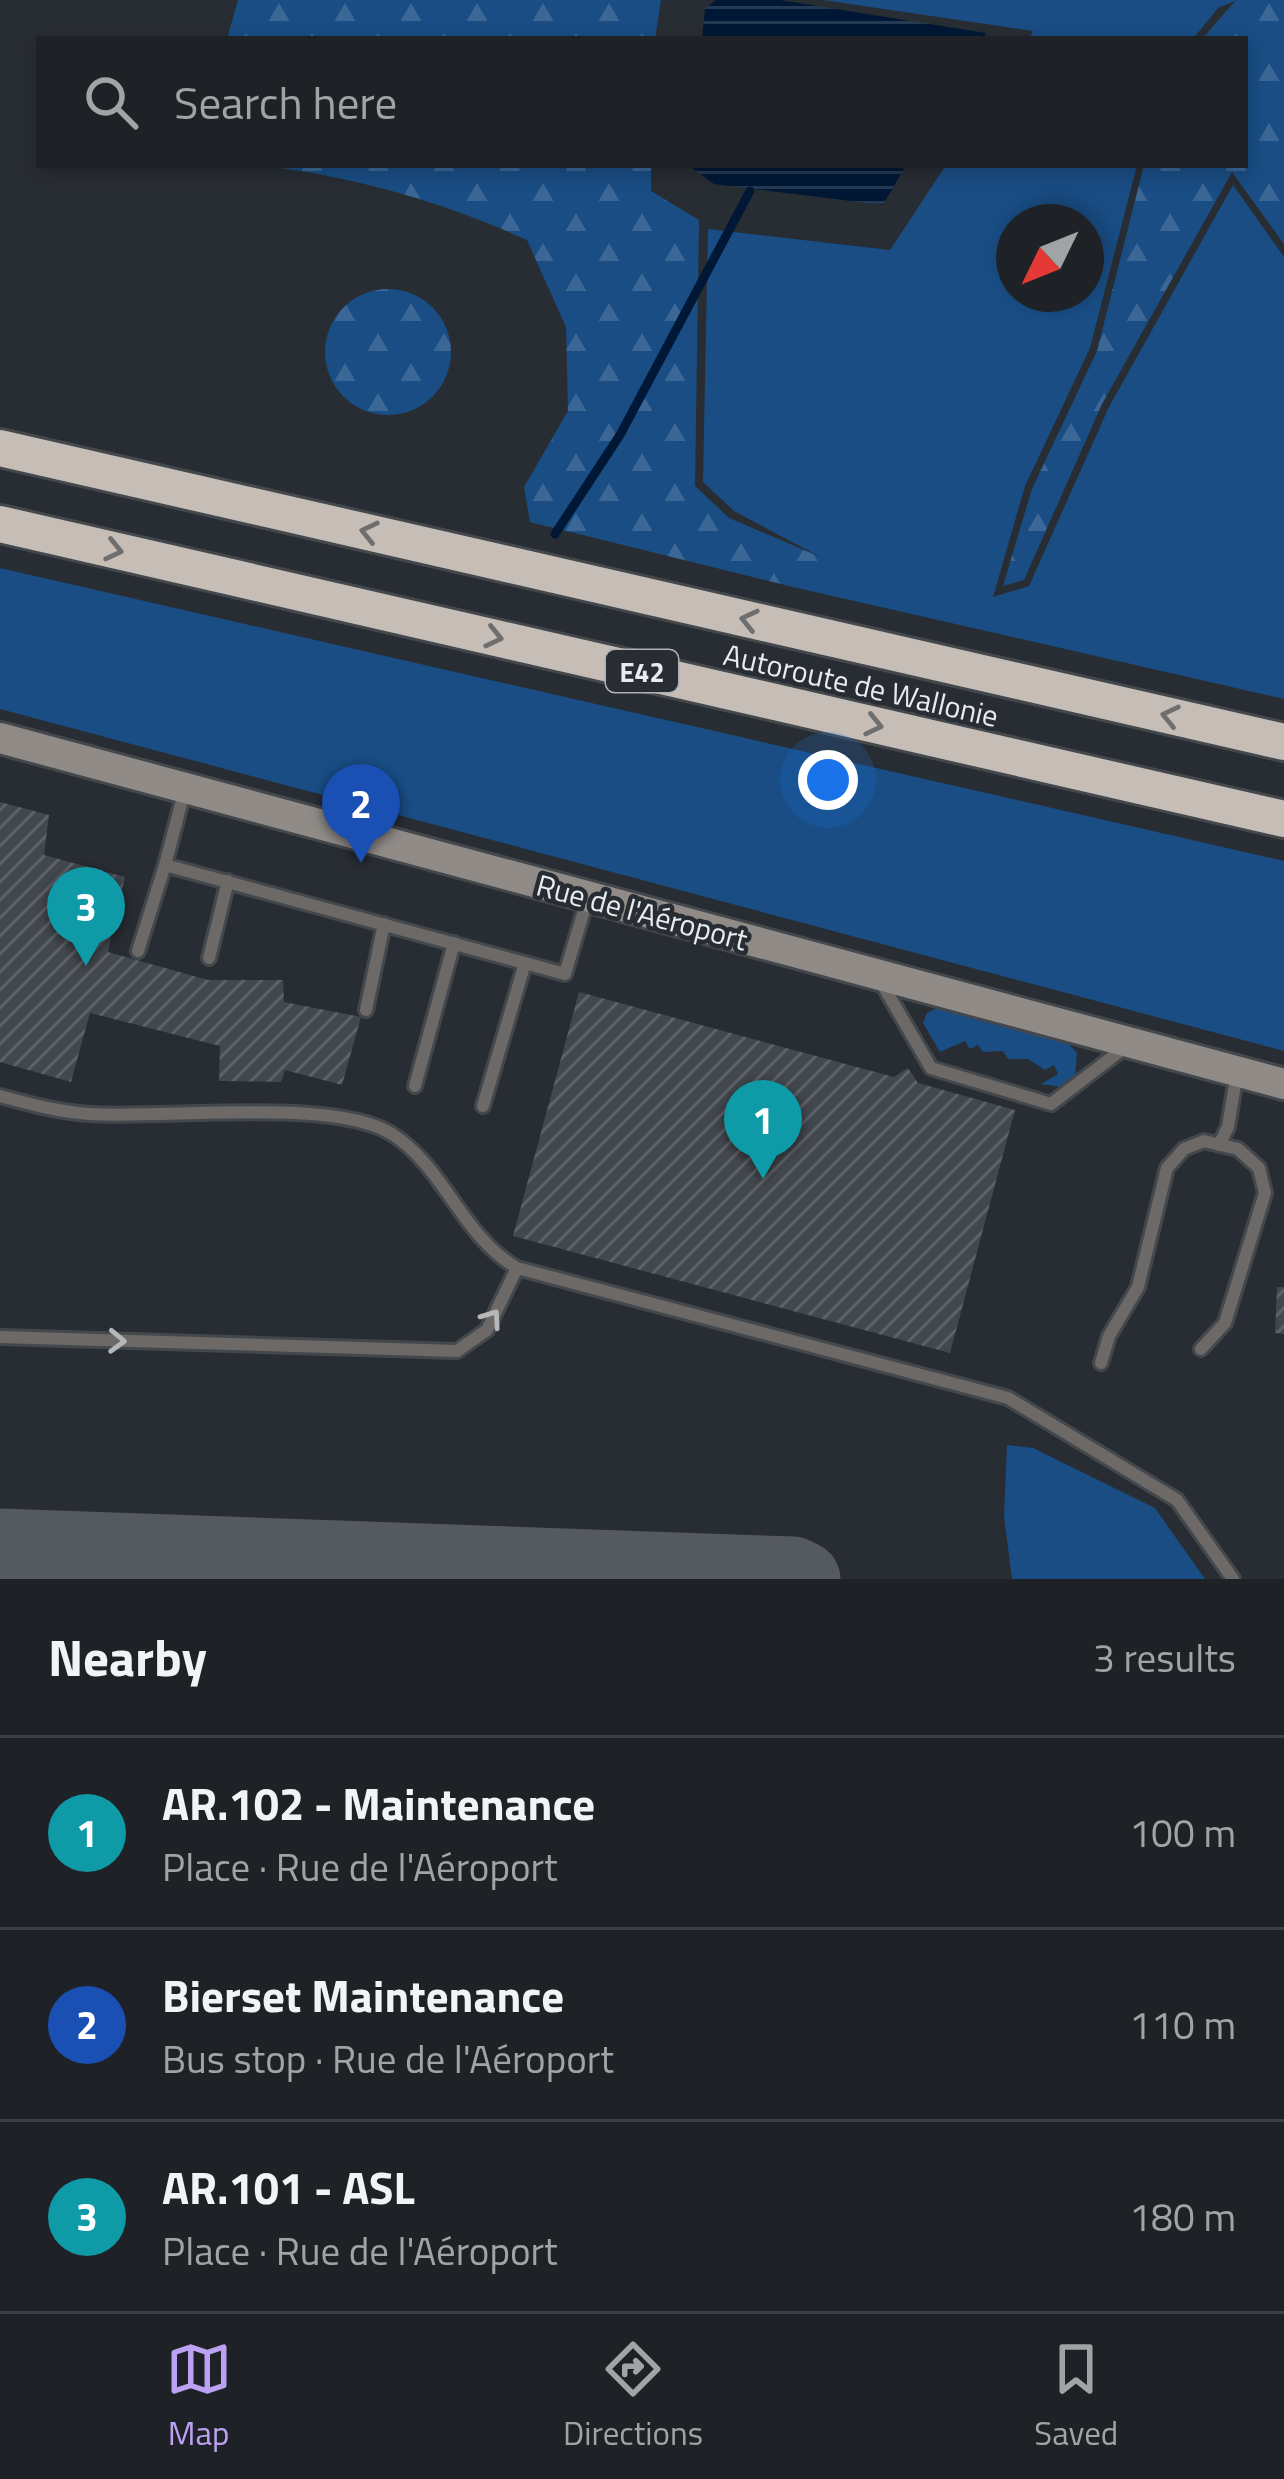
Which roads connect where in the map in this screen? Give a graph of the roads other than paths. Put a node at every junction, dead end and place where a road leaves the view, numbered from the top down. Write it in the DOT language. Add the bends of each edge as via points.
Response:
graph roads {
  1 [pos="0,448"];
  2 [pos="0,524"];
  3 [pos="0,738"];
  4 [pos="1284,742"];
  5 [pos="185,788"];
  6 [pos="1284,819"];
  7 [pos="165,865"];
  8 [pos="228,881"];
  9 [pos="588,898"];
  10 [pos="384,924"];
  11 [pos="454,943"];
  12 [pos="138,951"];
  13 [pos="209,958"];
  14 [pos="525,963"];
  15 [pos="878,976"];
  16 [pos="366,1010"];
  17 [pos="1131,1043"];
  18 [pos="1237,1071"];
  19 [pos="1284,1084"];
  20 [pos="415,1086"];
  21 [pos="0,1096"];
  22 [pos="483,1106"];
  23 [pos="1219,1144"];
  24 [pos="517,1268"];
  25 [pos="0,1337"];
  26 [pos="1201,1349"];
  27 [pos="1101,1363"];
  28 [pos="1233,1579"];
  4 -- 1 [label="highway, Autoroute de Wallonie, one-way"];
  2 -- 6 [label="highway, Autoroute de Wallonie / E42, one-way"];
  3 -- 5 [label="street, Rue de l'Aéroport"];
  5 -- 7 [label="lane"];
  5 -- 9 [label="street, Rue de l'Aéroport"];
  7 -- 8 [label="lane"];
  7 -- 12 [label="lane"];
  8 -- 10 [label="lane"];
  8 -- 13 [label="lane"];
  9 -- 14 [label="lane" via="566,974"];
  9 -- 15 [label="street, Rue de l'Aéroport"];
  10 -- 11 [label="lane"];
  10 -- 16 [label="lane"];
  11 -- 14 [label="lane"];
  11 -- 20 [label="lane"];
  14 -- 22 [label="lane"];
  15 -- 17 [label="street, Rue de l'Aéroport"];
  15 -- 17 [label="lane" via="931,1068 1051,1104"];
  17 -- 18 [label="street, Rue de l'Aéroport"];
  18 -- 19 [label="street, Rue de l'Aéroport"];
  18 -- 23 [label="lane"];
  21 -- 24 [label="lane" via="91,1114 350,1117 392,1135 426,1166 475,1237"];
  23 -- 26 [label="lane" via="1258,1168 1265,1193 1226,1323"];
  23 -- 27 [label="lane" via="1184,1149 1167,1168 1138,1287"];
  25 -- 24 [label="lane, one-way" via="457,1351 487,1330"];
  24 -- 28 [label="lane" via="1008,1398 1177,1500"];
}
